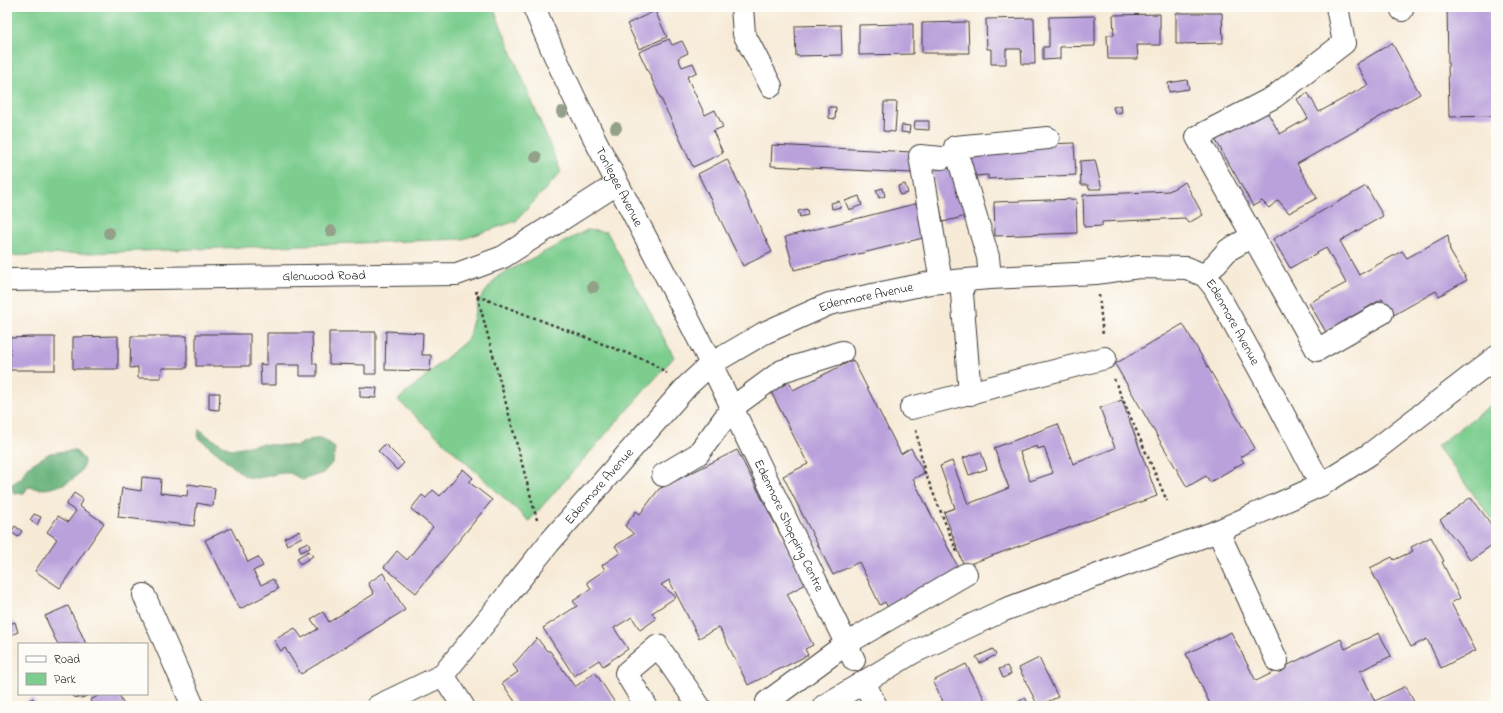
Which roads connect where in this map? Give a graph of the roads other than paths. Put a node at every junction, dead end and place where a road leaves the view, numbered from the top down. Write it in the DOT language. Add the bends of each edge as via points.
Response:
graph roads {
  1 [pos="534,7"];
  2 [pos="742,7"];
  3 [pos="1337,7"];
  4 [pos="771,86"];
  5 [pos="1048,138"];
  6 [pos="942,158"];
  7 [pos="617,184"];
  8 [pos="1253,236"];
  9 [pos="1205,276"];
  10 [pos="990,278"];
  11 [pos="7,280"];
  12 [pos="951,281"];
  13 [pos="1382,313"];
  14 [pos="842,352"];
  15 [pos="1496,357"];
  16 [pos="1105,358"];
  17 [pos="711,364"];
  18 [pos="970,394"];
  19 [pos="732,408"];
  20 [pos="911,408"];
  21 [pos="663,475"];
  22 [pos="1321,485"];
  23 [pos="1218,531"];
  24 [pos="966,574"];
  25 [pos="144,595"];
  26 [pos="850,652"];
  27 [pos="1276,661"];
  28 [pos="443,675"];
  29 [pos="864,682"];
  30 [pos="767,702"];
  31 [pos="193,706"];
  32 [pos="378,706"];
  33 [pos="463,706"];
  34 [pos="646,706"];
  35 [pos="699,706"];
  36 [pos="824,706"];
  37 [pos="876,706"];
  1 -- 7 [label="street, Tonlegee Avenue" via="554,57"];
  2 -- 4 [label="street" via="744,34"];
  3 -- 8 [label="street" via="1344,43 1274,97 1197,137"];
  5 -- 10 [label="street" via="955,147 988,257"];
  6 -- 12 [label="street" via="920,156"];
  7 -- 11 [label="street, Glenwood Road" via="504,257 457,274"];
  7 -- 17 [label="street, Tonlegee Avenue"];
  8 -- 9 [label="street" via="1228,250"];
  8 -- 13 [label="street" via="1317,350"];
  9 -- 10 [label="street, Edenmore Avenue" via="1187,268 1140,267"];
  9 -- 22 [label="street, Edenmore Avenue" via="1214,287"];
  10 -- 12 [label="street, Edenmore Avenue"];
  12 -- 17 [label="street, Edenmore Avenue" via="829,304 764,333"];
  12 -- 18 [label="street"];
  14 -- 19 [label="street" via="782,371"];
  15 -- 22 [label="street" via="1370,454"];
  16 -- 18 [label="street"];
  17 -- 19 [label="street, Edenmore Shopping Centre"];
  17 -- 28 [label="street, Edenmore Avenue" via="687,386 549,543"];
  18 -- 20 [label="street"];
  19 -- 21 [label="street" via="698,454"];
  19 -- 26 [label="street, Edenmore Shopping Centre"];
  22 -- 23 [label="street"];
  23 -- 27 [label="street"];
  23 -- 29 [label="street" via="1004,610 912,653"];
  24 -- 26 [label="street"];
  25 -- 31 [label="street"];
  26 -- 30 [label="street"];
  28 -- 32 [label="street, Edenmore Avenue"];
  28 -- 33 [label="street"];
  29 -- 36 [label="street"];
  29 -- 37 [label="street"];
  34 -- 35 [label="street" via="626,673 658,646"];
}
